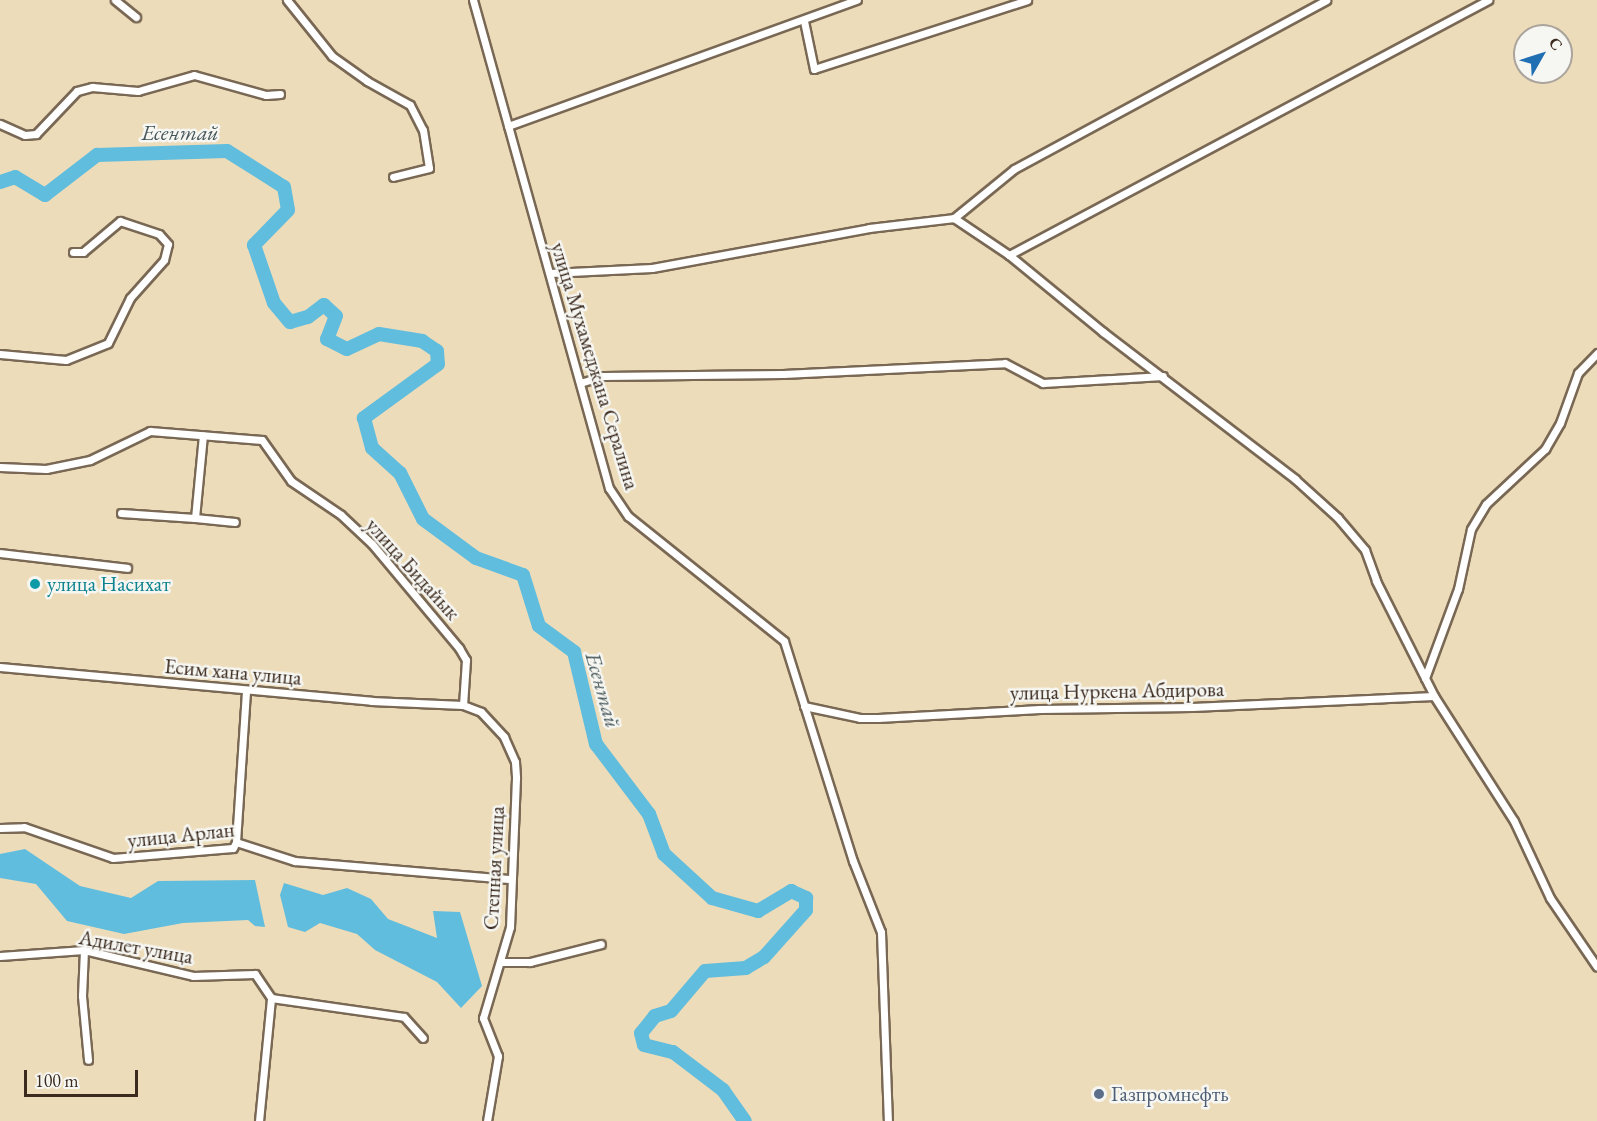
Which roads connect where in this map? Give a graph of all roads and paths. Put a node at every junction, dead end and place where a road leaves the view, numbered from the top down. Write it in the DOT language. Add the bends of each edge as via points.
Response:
graph roads {
  1 [pos="115,0"];
  2 [pos="287,0"];
  3 [pos="473,0"];
  4 [pos="857,0"];
  5 [pos="1027,0"];
  6 [pos="1326,0"];
  7 [pos="1488,0"];
  8 [pos="136,17"];
  9 [pos="804,21"];
  10 [pos="279,94"];
  11 [pos="0,124"];
  12 [pos="508,126"];
  13 [pos="393,177"];
  14 [pos="954,218"];
  15 [pos="73,252"];
  16 [pos="1009,255"];
  17 [pos="550,273"];
  18 [pos="1597,353"];
  19 [pos="0,354"];
  20 [pos="1163,376"];
  21 [pos="580,384"];
  22 [pos="203,435"];
  23 [pos="0,467"];
  24 [pos="121,513"];
  25 [pos="195,518"];
  26 [pos="235,522"];
  27 [pos="0,553"];
  28 [pos="127,568"];
  29 [pos="0,667"];
  30 [pos="1425,678"];
  31 [pos="246,690"];
  32 [pos="1434,696"];
  33 [pos="463,705"];
  34 [pos="804,706"];
  35 [pos="0,828"];
  36 [pos="236,843"];
  37 [pos="511,879"];
  38 [pos="602,944"];
  39 [pos="84,950"];
  40 [pos="0,956"];
  41 [pos="501,962"];
  42 [pos="1597,967"];
  43 [pos="271,998"];
  44 [pos="423,1038"];
  45 [pos="88,1060"];
  46 [pos="260,1121"];
  47 [pos="487,1121"];
  48 [pos="888,1121"];
  1 -- 8 [label="street"];
  2 -- 13 [label="street" via="332,56 410,105 423,130 429,168"];
  3 -- 12 [label="street, улица Мухамеджана Сералина"];
  4 -- 9 [label="street"];
  5 -- 9 [label="street" via="814,69"];
  6 -- 14 [label="street" via="1014,169"];
  7 -- 16 [label="street"];
  9 -- 12 [label="street"];
  10 -- 11 [label="street" via="266,95 194,75 138,91 92,87 77,91 36,134 25,135"];
  12 -- 17 [label="street, улица Мухамеджана Сералина"];
  14 -- 16 [label="street"];
  14 -- 17 [label="street" via="858,230 652,268"];
  15 -- 19 [label="street" via="84,252 120,220 159,234 168,244 164,260 130,298 108,343 66,360"];
  16 -- 20 [label="street"];
  17 -- 21 [label="street, улица Мухамеджана Сералина"];
  18 -- 30 [label="street" via="1578,373 1560,423 1545,449 1486,504 1471,529 1458,589"];
  20 -- 21 [label="street" via="1043,383 1005,363 783,374 603,376"];
  20 -- 30 [label="street" via="1295,479 1338,518 1365,550 1376,581"];
  21 -- 34 [label="street, улица Мухамеджана Сералина" via="609,488 620,507 778,633"];
  22 -- 23 [label="street" via="150,431 90,460 46,468"];
  22 -- 25 [label="street"];
  22 -- 33 [label="street, улица Бидайык" via="262,440 291,481 341,515 372,544 466,660"];
  24 -- 25 [label="street"];
  25 -- 26 [label="street"];
  27 -- 28 [label="street"];
  29 -- 31 [label="street, Есим хана улица"];
  30 -- 32 [label="street"];
  31 -- 33 [label="street, Есим хана улица"];
  31 -- 36 [label="street"];
  32 -- 34 [label="street, улица Нуркена Абдирова" via="869,718"];
  32 -- 42 [label="street" via="1514,821 1550,898"];
  33 -- 37 [label="street, Степная улица" via="481,712 493,723 515,762"];
  34 -- 48 [label="street, улица Мухамеджана Сералина" via="853,861 881,932"];
  35 -- 36 [label="street, улица Арлан" via="24,827 113,858 232,848"];
  36 -- 37 [label="street, улица Арлан" via="295,861"];
  37 -- 41 [label="street, Степная улица" via="510,927"];
  38 -- 41 [label="street" via="530,962"];
  39 -- 40 [label="street, Адилет улица"];
  39 -- 43 [label="street, Адилет улица" via="193,976 255,974"];
  39 -- 45 [label="street" via="82,996"];
  41 -- 47 [label="street, Степная улица" via="483,1018 498,1056"];
  43 -- 44 [label="street" via="404,1017"];
  43 -- 46 [label="street"];
}
